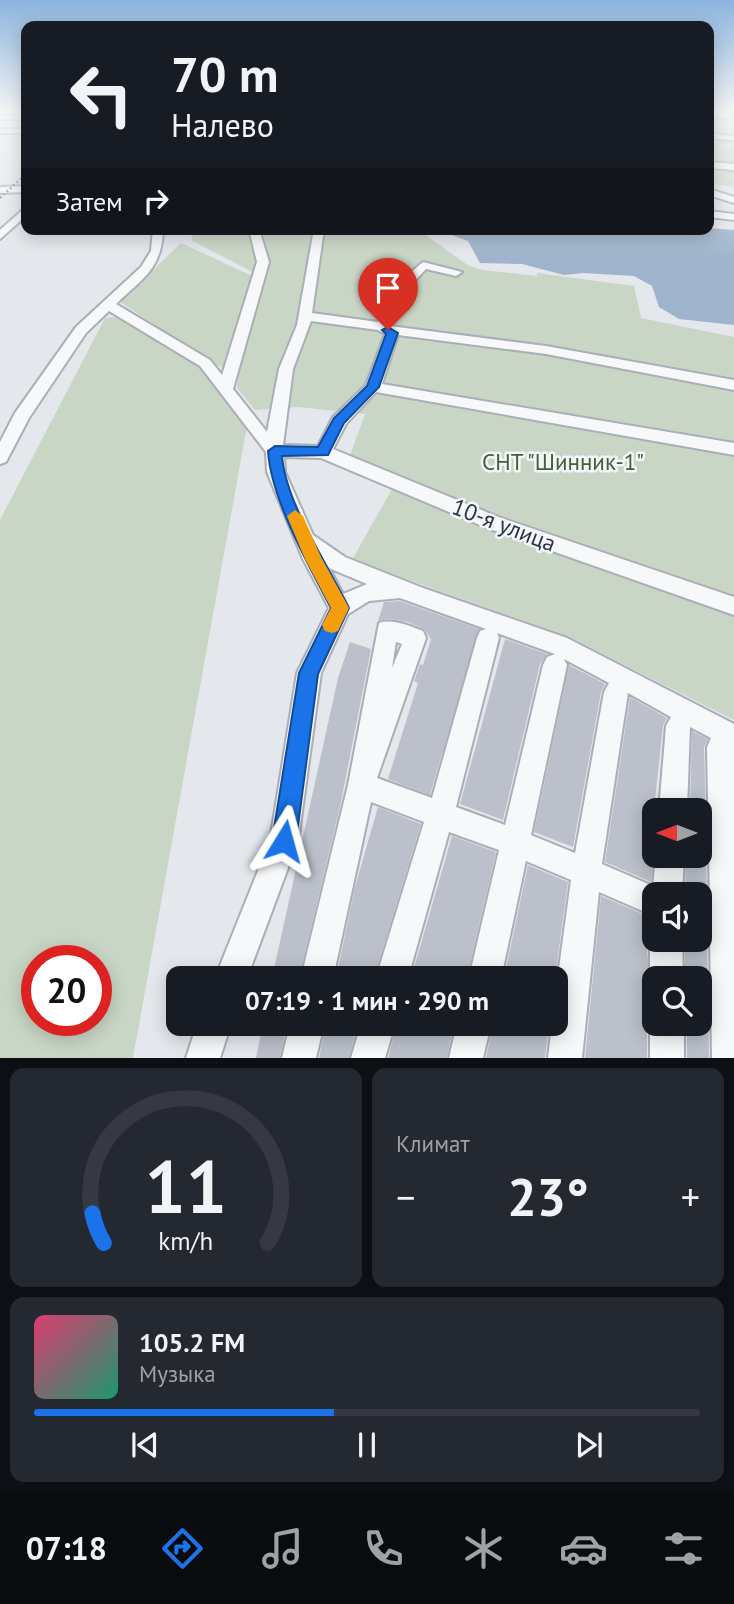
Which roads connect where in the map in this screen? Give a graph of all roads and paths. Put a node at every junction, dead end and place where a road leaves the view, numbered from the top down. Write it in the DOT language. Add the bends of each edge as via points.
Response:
graph roads {
  1 [pos="714,165"];
  2 [pos="734,167"];
  3 [pos="21,189"];
  4 [pos="0,190"];
  5 [pos="714,190"];
  6 [pos="734,190"];
  7 [pos="714,192"];
  8 [pos="734,200"];
  9 [pos="21,215"];
  10 [pos="714,215"];
  11 [pos="734,217"];
  12 [pos="158,235"];
  13 [pos="255,235"];
  14 [pos="318,235"];
  15 [pos="0,236"];
  16 [pos="456,272"];
  17 [pos="108,306"];
  18 [pos="306,316"];
  19 [pos="385,329"];
  20 [pos="734,385"];
  21 [pos="373,387"];
  22 [pos="225,390"];
  23 [pos="734,449"];
  24 [pos="275,451"];
  25 [pos="323,452"];
  26 [pos="0,458"];
  27 [pos="305,540"];
  28 [pos="404,590"];
  29 [pos="734,606"];
  30 [pos="340,608"];
  31 [pos="488,638"];
  32 [pos="555,665"];
  33 [pos="617,692"];
  34 [pos="678,726"];
  35 [pos="727,742"];
  36 [pos="361,785"];
  37 [pos="674,798"];
  38 [pos="441,813"];
  39 [pos="517,843"];
  40 [pos="586,873"];
  41 [pos="642,896"];
  42 [pos="720,927"];
  43 [pos="236,966"];
  44 [pos="320,966"];
  45 [pos="396,966"];
  46 [pos="488,966"];
  47 [pos="210,1036"];
  48 [pos="304,1036"];
  49 [pos="374,1036"];
  50 [pos="471,1036"];
  51 [pos="667,1036"];
  52 [pos="203,1058"];
  53 [pos="299,1058"];
  54 [pos="368,1058"];
  55 [pos="466,1058"];
  56 [pos="565,1058"];
  57 [pos="667,1058"];
  58 [pos="729,1058"];
  1 -- 2 [label="lane"];
  3 -- 4 [label="lane"];
  5 -- 6 [label="street"];
  7 -- 8 [label="street"];
  9 -- 15 [label="street"];
  10 -- 11 [label="street"];
  12 -- 17 [label="street" via="157,251 146,269"];
  13 -- 22 [label="street" via="262,262"];
  14 -- 18 [label="street"];
  16 -- 19 [label="street" via="423,265 407,283"];
  17 -- 22 [label="street" via="205,363"];
  17 -- 26 [label="street" via="81,330 21,417"];
  18 -- 19 [label="street"];
  18 -- 24 [label="street" via="286,369"];
  19 -- 20 [label="street" via="546,350"];
  19 -- 21 [label="street" via="392,333"];
  21 -- 23 [label="street"];
  21 -- 25 [label="street" via="339,421"];
  22 -- 24 [label="street"];
  24 -- 25 [label="street, 10-я улица"];
  24 -- 27 [label="street" via="276,472"];
  25 -- 29 [label="street, 10-я улица" via="494,523"];
  27 -- 28 [label="street" via="338,563"];
  27 -- 30 [label="street"];
  28 -- 30 [label="street" via="357,594"];
  28 -- 35 [label="street" via="559,645"];
  30 -- 43 [label="street" via="309,673 284,841"];
  31 -- 38 [label="street"];
  32 -- 39 [label="street"];
  33 -- 40 [label="street"];
  34 -- 37 [label="street"];
  35 -- 42 [label="street"];
  36 -- 36 [label="street" via="415,638 387,630 368,746"];
  36 -- 38 [label="lane"];
  36 -- 44 [label="street"];
  38 -- 39 [label="lane"];
  38 -- 45 [label="street"];
  39 -- 40 [label="lane"];
  39 -- 46 [label="street"];
  40 -- 41 [label="lane"];
  40 -- 56 [label="street"];
  42 -- 58 [label="street"];
  47 -- 52 [label="street"];
  48 -- 53 [label="street"];
  49 -- 54 [label="street"];
  50 -- 55 [label="street"];
  51 -- 57 [label="street"];
}
